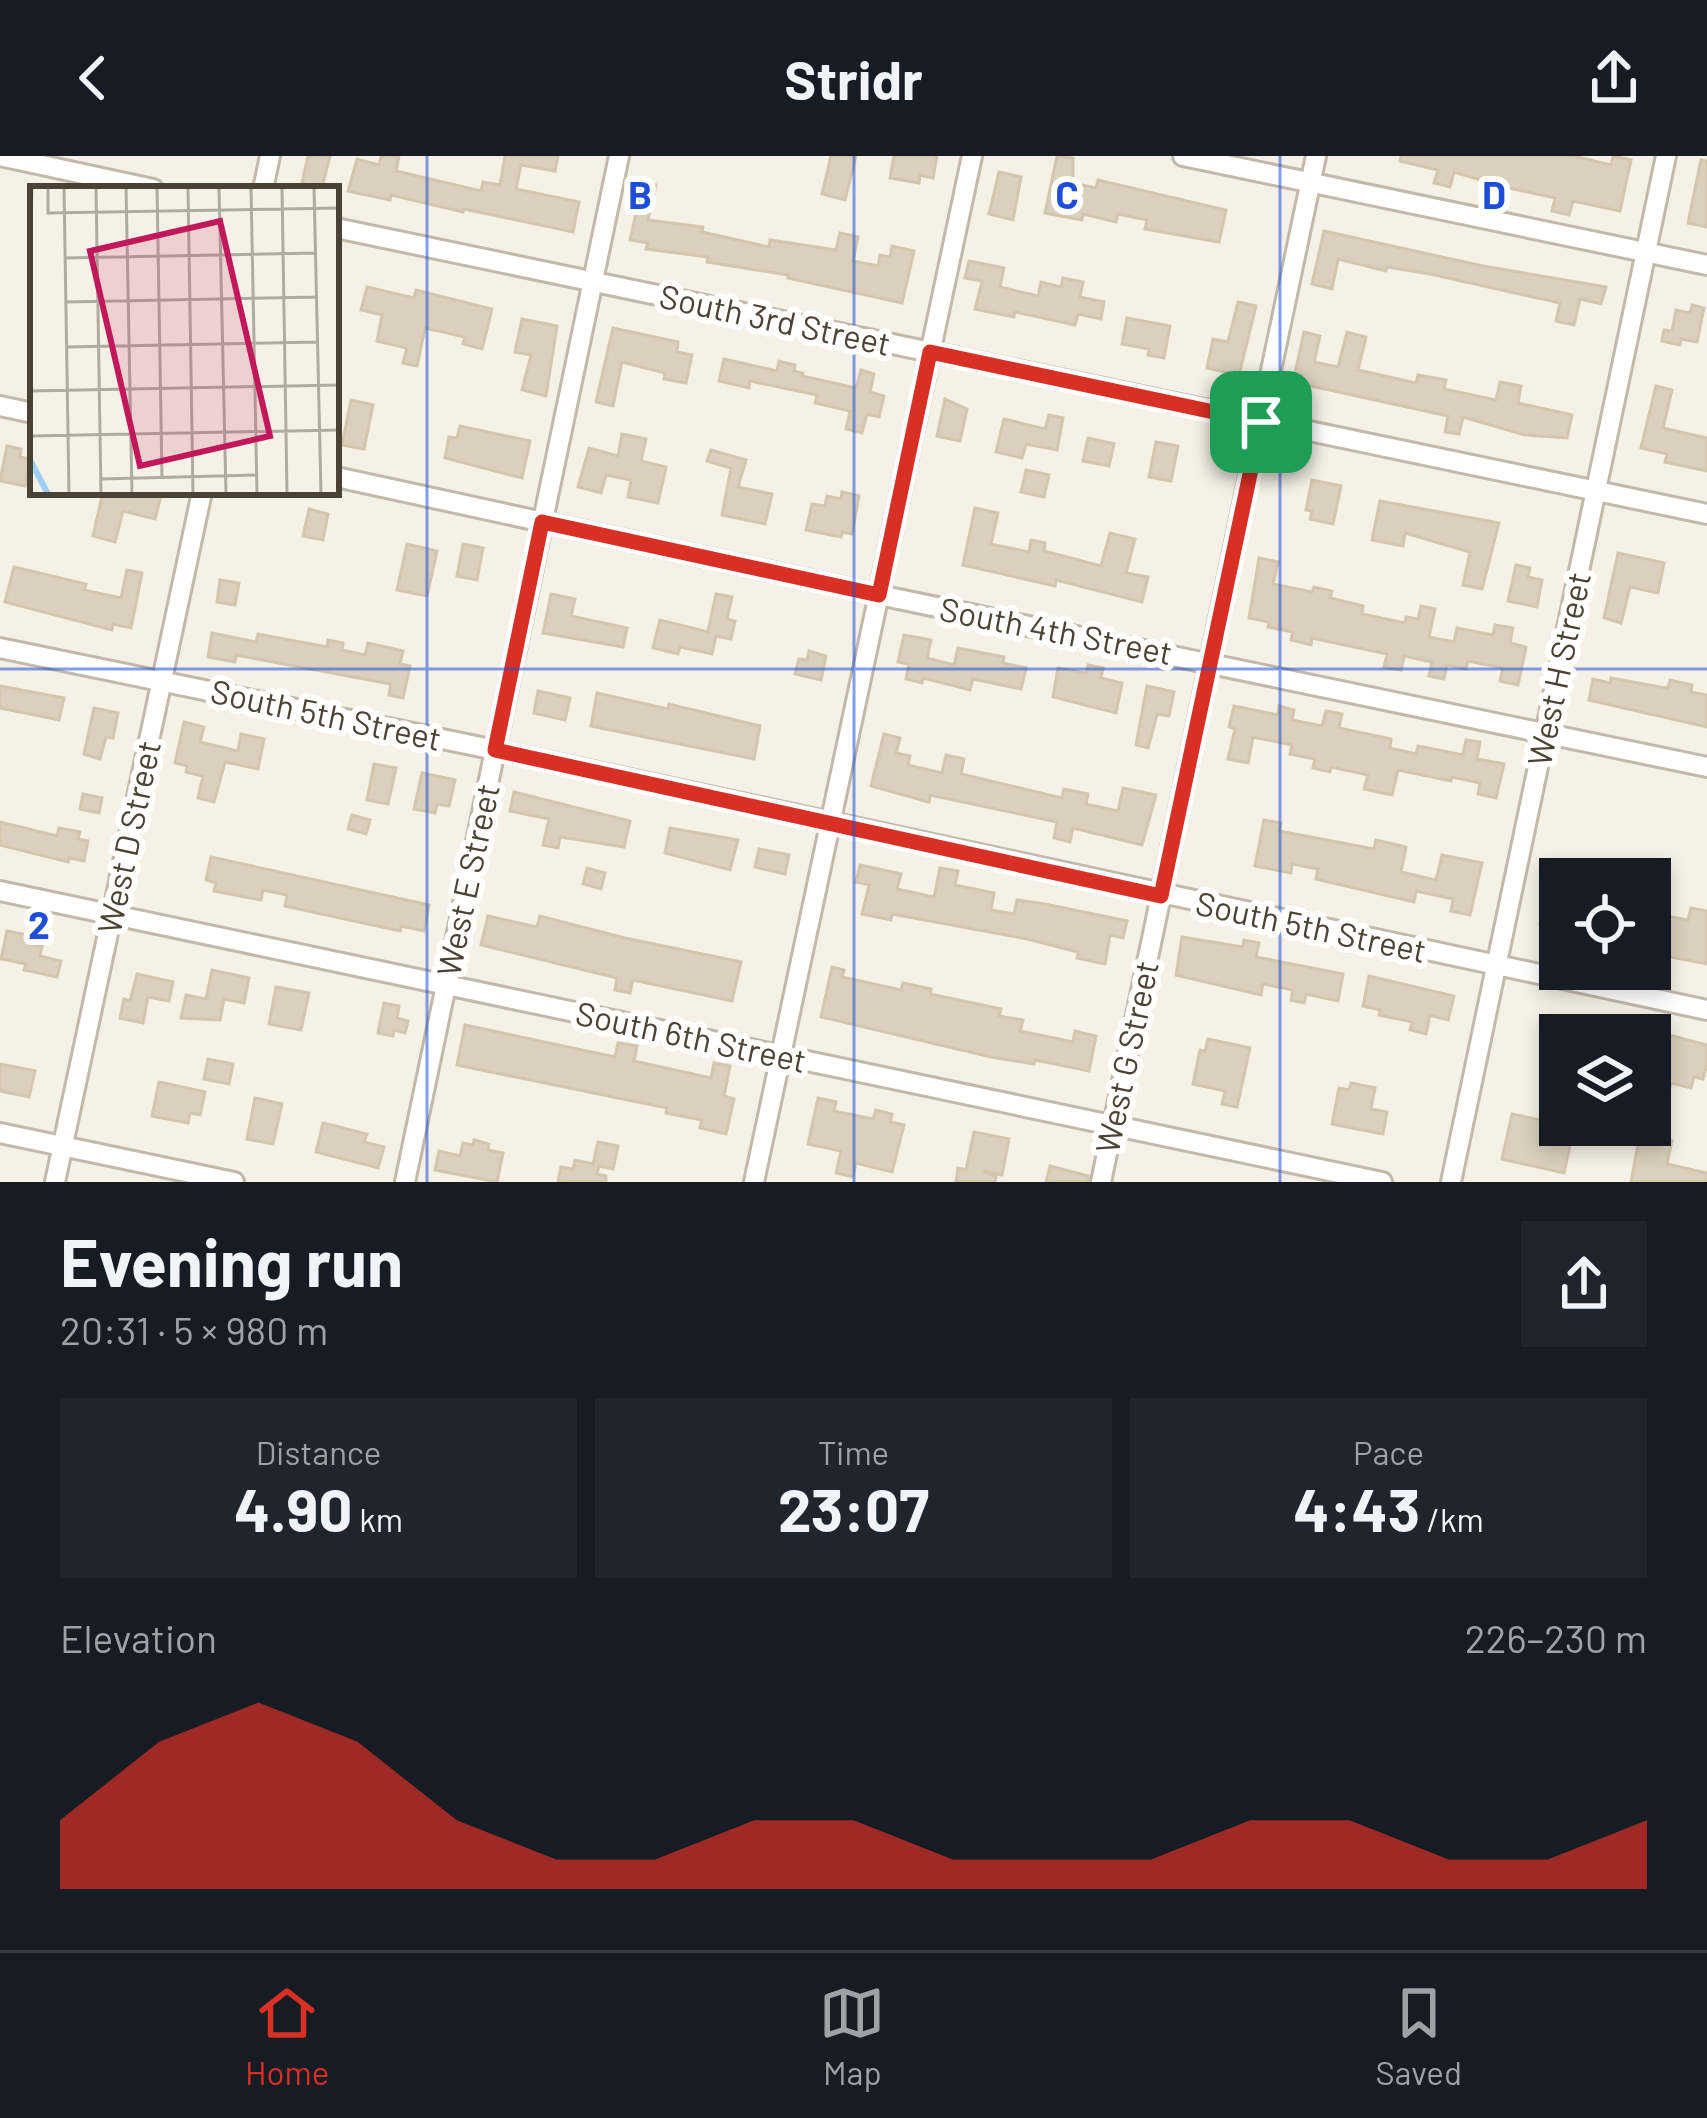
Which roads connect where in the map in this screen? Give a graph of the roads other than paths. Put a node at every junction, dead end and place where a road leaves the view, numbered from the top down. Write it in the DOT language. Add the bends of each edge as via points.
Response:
graph roads {
  1 [pos="0,156"];
  2 [pos="270,156"];
  3 [pos="619,156"];
  4 [pos="972,156"];
  5 [pos="1184,156"];
  6 [pos="1316,156"];
  7 [pos="1666,156"];
  8 [pos="1311,183"];
  9 [pos="139,186"];
  10 [pos="264,186"];
  11 [pos="339,229"];
  12 [pos="1646,252"];
  13 [pos="1707,265"];
  14 [pos="592,282"];
  15 [pos="930,352"];
  16 [pos="0,406"];
  17 [pos="30,412"];
  18 [pos="1261,422"];
  19 [pos="339,478"];
  20 [pos="1597,492"];
  21 [pos="201,495"];
  22 [pos="1707,514"];
  23 [pos="542,522"];
  24 [pos="879,595"];
  25 [pos="0,648"];
  26 [pos="1210,662"];
  27 [pos="162,682"];
  28 [pos="1546,731"];
  29 [pos="495,750"];
  30 [pos="1707,766"];
  31 [pos="830,824"];
  32 [pos="0,891"];
  33 [pos="1161,896"];
  34 [pos="113,916"];
  35 [pos="1496,966"];
  36 [pos="446,986"];
  37 [pos="1707,1010"];
  38 [pos="781,1055"];
  39 [pos="1112,1127"];
  40 [pos="0,1132"];
  41 [pos="63,1147"];
  42 [pos="55,1182"];
  43 [pos="234,1182"];
  44 [pos="405,1182"];
  45 [pos="754,1182"];
  46 [pos="1101,1182"];
  47 [pos="1382,1182"];
  48 [pos="1451,1182"];
  1 -- 9 [label="street"];
  2 -- 10 [label="street"];
  3 -- 14 [label="street, West E Street"];
  4 -- 15 [label="street"];
  5 -- 8 [label="street"];
  6 -- 8 [label="street, West G Street"];
  7 -- 12 [label="street, West H Street"];
  8 -- 12 [label="street"];
  8 -- 18 [label="street, West G Street"];
  11 -- 14 [label="street, South 3rd Street"];
  12 -- 13 [label="street"];
  12 -- 20 [label="street, West H Street"];
  14 -- 15 [label="street, South 3rd Street"];
  14 -- 23 [label="street, West E Street"];
  15 -- 18 [label="street, South 3rd Street"];
  15 -- 24 [label="street"];
  16 -- 17 [label="street"];
  18 -- 20 [label="street, South 3rd Street"];
  18 -- 26 [label="street, West G Street"];
  19 -- 23 [label="street, South 4th Street"];
  20 -- 22 [label="street, South 3rd Street"];
  20 -- 28 [label="street, West H Street"];
  21 -- 27 [label="street, West D Street"];
  23 -- 24 [label="street, South 4th Street"];
  23 -- 29 [label="street, West E Street"];
  24 -- 26 [label="street, South 4th Street"];
  24 -- 31 [label="street"];
  25 -- 27 [label="street, South 5th Street"];
  26 -- 28 [label="street, South 4th Street"];
  26 -- 33 [label="street, West G Street"];
  27 -- 29 [label="street, South 5th Street"];
  27 -- 34 [label="street, West D Street"];
  28 -- 30 [label="street, South 4th Street"];
  28 -- 35 [label="street, West H Street"];
  29 -- 31 [label="street, South 5th Street"];
  29 -- 36 [label="street, West E Street"];
  31 -- 33 [label="street, South 5th Street"];
  31 -- 38 [label="street"];
  32 -- 34 [label="street, South 6th Street"];
  33 -- 35 [label="street, South 5th Street"];
  33 -- 39 [label="street, West G Street"];
  34 -- 36 [label="street, South 6th Street"];
  34 -- 41 [label="street, West D Street"];
  35 -- 37 [label="street, South 5th Street"];
  35 -- 48 [label="street, West H Street"];
  36 -- 38 [label="street, South 6th Street"];
  36 -- 44 [label="street, West E Street"];
  38 -- 39 [label="street, South 6th Street"];
  38 -- 45 [label="street"];
  39 -- 46 [label="street, West G Street"];
  39 -- 47 [label="street, South 6th Street"];
  40 -- 41 [label="street"];
  41 -- 42 [label="street, West D Street"];
  41 -- 43 [label="street"];
}
